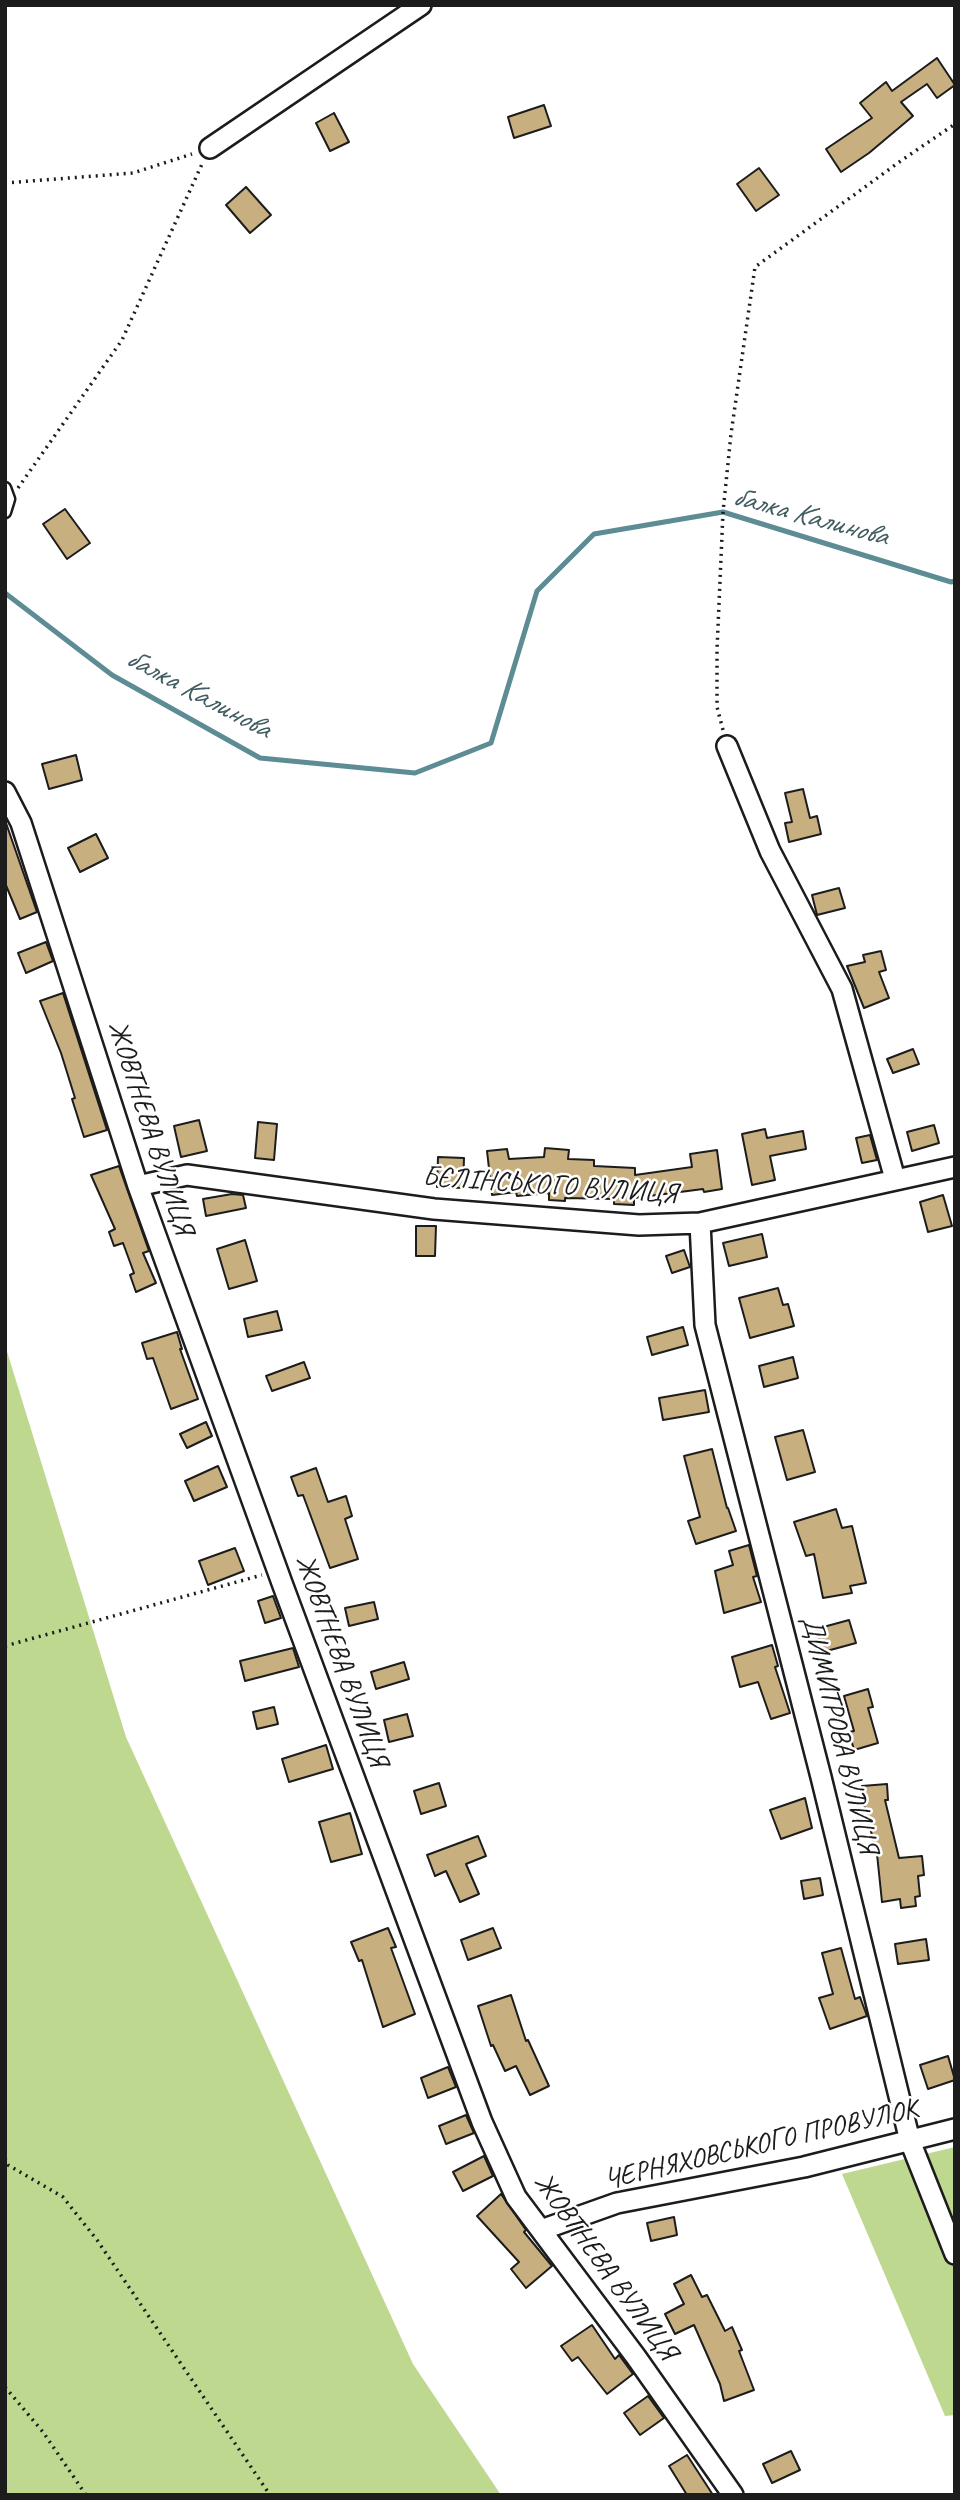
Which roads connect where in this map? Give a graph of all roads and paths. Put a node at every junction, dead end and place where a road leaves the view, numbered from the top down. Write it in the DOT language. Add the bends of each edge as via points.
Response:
graph roads {
  1 [pos="421,5"];
  2 [pos="955,124"];
  3 [pos="210,148"];
  4 [pos="5,183"];
  5 [pos="5,488"];
  6 [pos="9,499"];
  7 [pos="5,512"];
  8 [pos="727,746"];
  9 [pos="5,792"];
  10 [pos="955,1167"];
  11 [pos="895,1179"];
  12 [pos="138,1186"];
  13 [pos="700,1223"];
  14 [pos="278,1571"];
  15 [pos="5,1646"];
  16 [pos="955,2129"];
  17 [pos="910,2141"];
  18 [pos="5,2158"];
  19 [pos="7,2167"];
  20 [pos="541,2230"];
  21 [pos="955,2254"];
  22 [pos="5,2387"];
  23 [pos="86,2495"];
  24 [pos="270,2495"];
  25 [pos="733,2495"];
  1 -- 3 [label="street"];
  2 -- 8 [label="path" via="755,268 723,512 717,707"];
  3 -- 4 [label="path" via="133,173"];
  3 -- 6 [label="path" via="122,340"];
  5 -- 6 [label="lane"];
  6 -- 7 [label="lane"];
  8 -- 11 [label="street" via="770,851 842,989"];
  9 -- 12 [label="street, ЖОВТНЕВА ВУЛИЦЯ" via="21,823"];
  10 -- 11 [label="street, БЄЛІНСЬКОГО ВУЛИЦЯ"];
  11 -- 13 [label="street, БЄЛІНСЬКОГО ВУЛИЦЯ"];
  12 -- 13 [label="street, БЄЛІНСЬКОГО ВУЛИЦЯ" via="187,1175 434,1209 639,1225"];
  12 -- 14 [label="street, ЖОВТНЕВА ВУЛИЦЯ"];
  13 -- 17 [label="street, ДИМИТРОВА ВУЛИЦЯ" via="705,1325"];
  14 -- 15 [label="path"];
  14 -- 20 [label="street, ЖОВТНЕВА ВУЛИЦЯ" via="482,2122 516,2197"];
  16 -- 17 [label="street, ЧЕРНЯХОВСЬКОГО ПРОВУЛОК"];
  17 -- 20 [label="street, ЧЕРНЯХОВСЬКОГО ПРОВУЛОК" via="617,2203"];
  17 -- 21 [label="street, ДИМИТРОВА ВУЛИЦЯ"];
  18 -- 19 [label="path"];
  19 -- 24 [label="path" via="63,2197"];
  20 -- 25 [label="street, ЖОВТНЕВА ВУЛИЦЯ"];
  22 -- 23 [label="path"];
}
